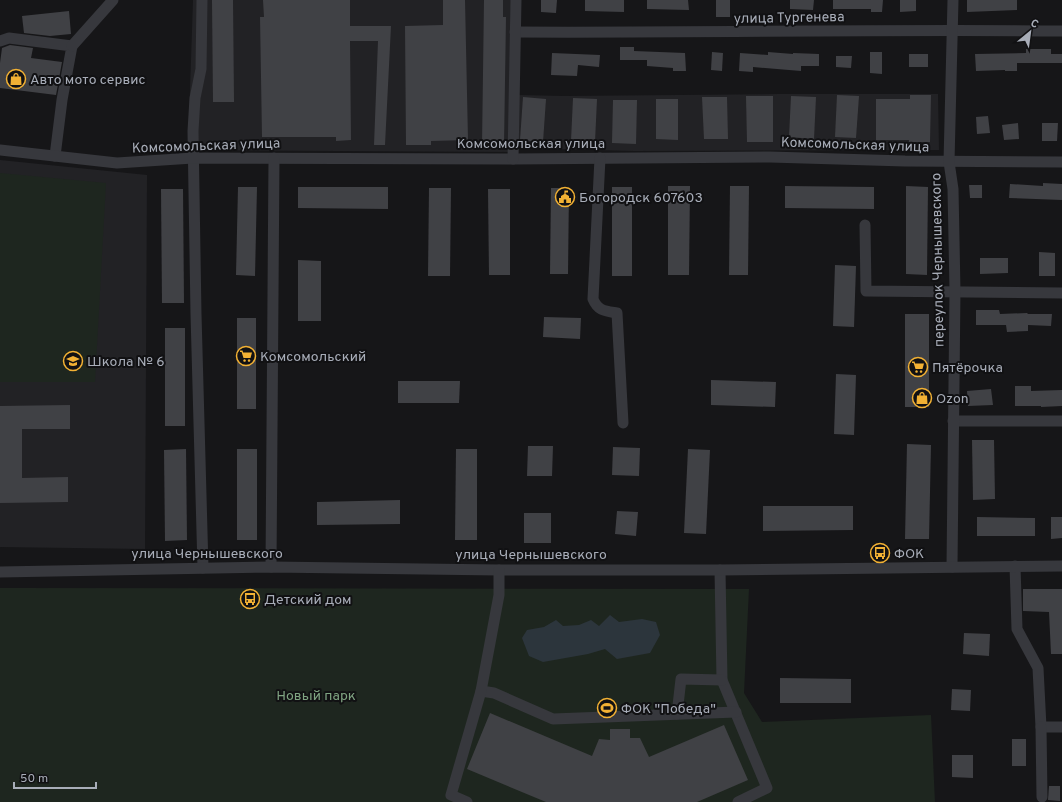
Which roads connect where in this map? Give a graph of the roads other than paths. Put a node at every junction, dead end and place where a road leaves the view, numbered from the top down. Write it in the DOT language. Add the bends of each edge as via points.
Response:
graph roads {
  1 [pos="113,0"];
  2 [pos="202,0"];
  3 [pos="516,0"];
  4 [pos="953,0"];
  5 [pos="953,30"];
  6 [pos="1062,31"];
  7 [pos="515,32"];
  8 [pos="0,41"];
  9 [pos="72,46"];
  10 [pos="0,150"];
  11 [pos="55,156"];
  12 [pos="193,158"];
  13 [pos="274,158"];
  14 [pos="600,158"];
  15 [pos="513,159"];
  16 [pos="949,162"];
  17 [pos="1062,162"];
  18 [pos="865,225"];
  19 [pos="955,291"];
  20 [pos="1062,293"];
  21 [pos="953,421"];
  22 [pos="1062,421"];
  23 [pos="623,423"];
  24 [pos="1015,566"];
  25 [pos="1062,566"];
  26 [pos="952,567"];
  27 [pos="203,568"];
  28 [pos="271,568"];
  29 [pos="499,570"];
  30 [pos="720,570"];
  31 [pos="0,572"];
  32 [pos="722,680"];
  33 [pos="481,691"];
  34 [pos="736,712"];
  35 [pos="677,714"];
  36 [pos="1041,727"];
  37 [pos="1062,728"];
  38 [pos="1042,797"];
  39 [pos="466,802"];
  40 [pos="738,802"];
  1 -- 9 [label="street"];
  2 -- 12 [label="street" via="201,69 193,131"];
  3 -- 7 [label="street"];
  4 -- 5 [label="street, переулок Чернышевского"];
  5 -- 6 [label="street, улица Тургенева"];
  5 -- 7 [label="street, улица Тургенева"];
  5 -- 16 [label="street, переулок Чернышевского"];
  7 -- 15 [label="street"];
  8 -- 9 [label="street" via="9,38"];
  9 -- 11 [label="street"];
  10 -- 11 [label="street, Комсомольская улица"];
  11 -- 12 [label="street, Комсомольская улица" via="116,163"];
  12 -- 13 [label="street, Комсомольская улица"];
  12 -- 27 [label="street"];
  13 -- 15 [label="street, Комсомольская улица"];
  13 -- 28 [label="street"];
  14 -- 15 [label="street, Комсомольская улица"];
  14 -- 16 [label="street, Комсомольская улица" via="770,157"];
  14 -- 23 [label="street" via="593,299 596,306 617,313"];
  16 -- 17 [label="street, Комсомольская улица"];
  16 -- 19 [label="street, переулок Чернышевского" via="953,190"];
  18 -- 19 [label="street" via="866,291"];
  19 -- 20 [label="street"];
  19 -- 21 [label="street, переулок Чернышевского"];
  21 -- 22 [label="street"];
  21 -- 26 [label="street, переулок Чернышевского"];
  24 -- 25 [label="street, улица Чернышевского"];
  24 -- 26 [label="street, улица Чернышевского"];
  24 -- 36 [label="street" via="1017,629 1038,668"];
  26 -- 30 [label="street, улица Чернышевского"];
  27 -- 28 [label="street, улица Чернышевского"];
  27 -- 31 [label="street, улица Чернышевского"];
  28 -- 29 [label="street, улица Чернышевского"];
  29 -- 30 [label="street, улица Чернышевского"];
  29 -- 33 [label="street" via="499,595"];
  30 -- 32 [label="street"];
  32 -- 34 [label="street"];
  32 -- 35 [label="street" via="681,679"];
  33 -- 35 [label="street" via="494,693 553,718"];
  33 -- 39 [label="street" via="451,795"];
  34 -- 35 [label="street"];
  34 -- 40 [label="street" via="767,788"];
  36 -- 37 [label="street"];
  36 -- 38 [label="street"];
}
